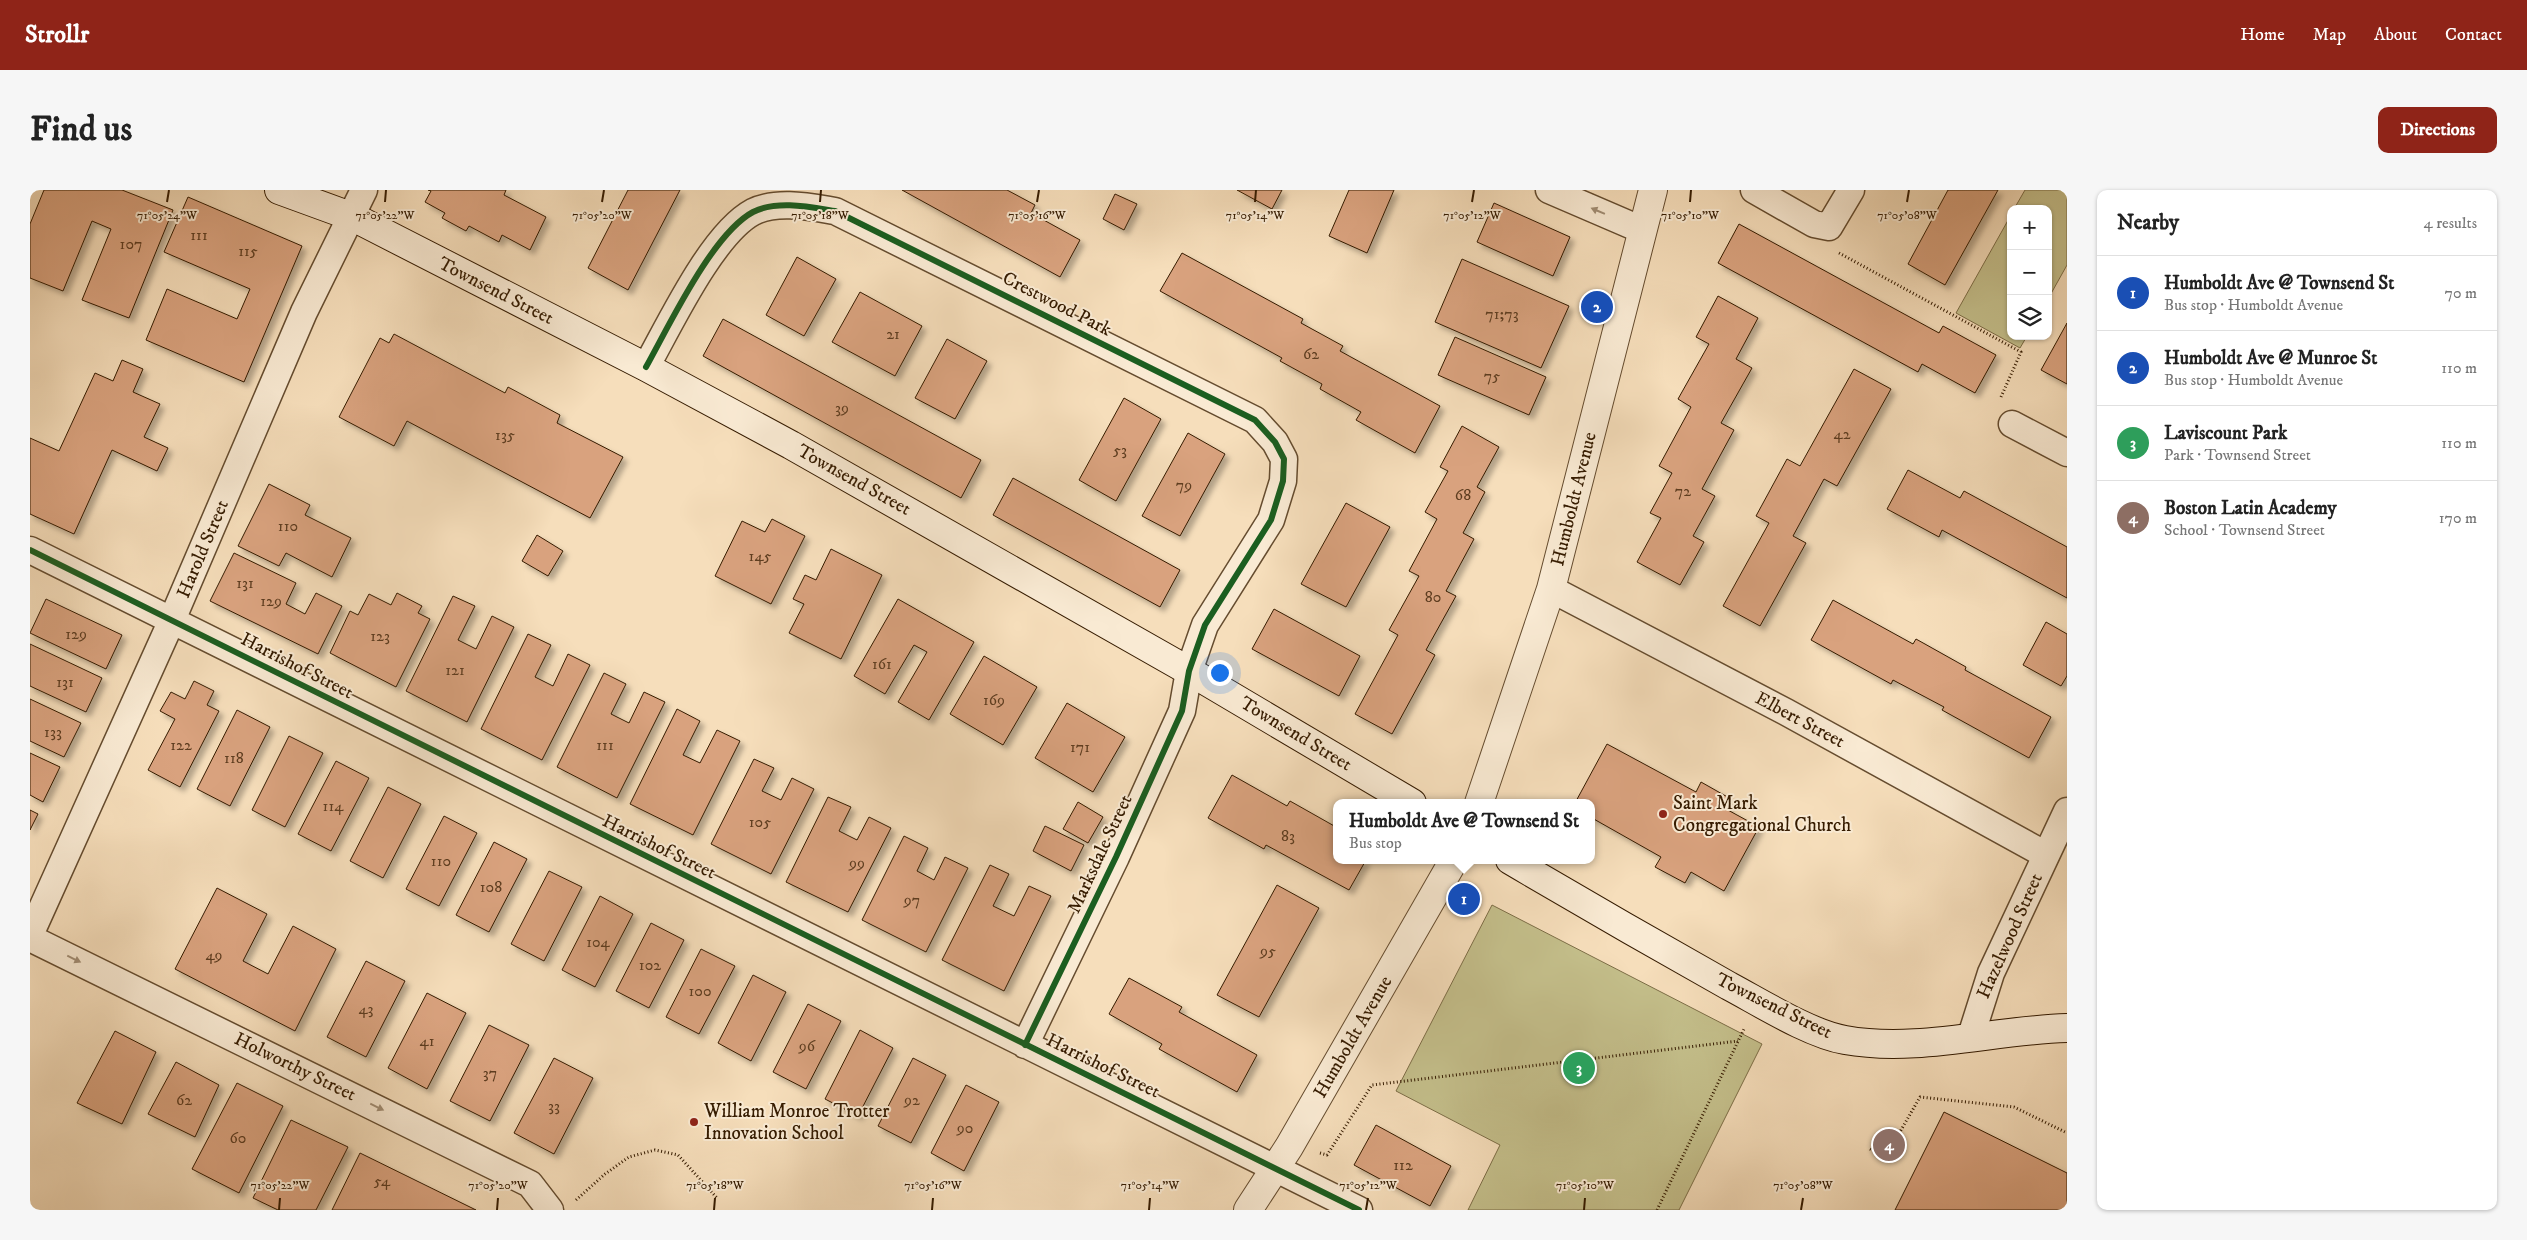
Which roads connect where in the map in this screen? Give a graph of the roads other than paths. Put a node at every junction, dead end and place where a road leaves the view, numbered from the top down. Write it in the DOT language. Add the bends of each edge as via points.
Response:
graph roads {
  1 [pos="279,190"];
  2 [pos="364,190"];
  3 [pos="1549,190"];
  4 [pos="1653,190"];
  5 [pos="1754,190"];
  6 [pos="1852,190"];
  7 [pos="353,217"];
  8 [pos="1642,230"];
  9 [pos="646,368"];
  10 [pos="2012,424"];
  11 [pos="2067,453"];
  12 [pos="30,550"];
  13 [pos="1552,589"];
  14 [pos="172,620"];
  15 [pos="1189,671"];
  16 [pos="1405,799"];
  17 [pos="1480,799"];
  18 [pos="2067,811"];
  19 [pos="2046,855"];
  20 [pos="1452,864"];
  21 [pos="1517,864"];
  22 [pos="30,936"];
  23 [pos="2067,1028"];
  24 [pos="1971,1036"];
  25 [pos="1025,1045"];
  26 [pos="1282,1158"];
  27 [pos="561,1207"];
  28 [pos="1248,1210"];
  29 [pos="1359,1210"];
  1 -- 7 [label="main road, Townsend Street"];
  2 -- 7 [label="street, Harold Street"];
  8 -- 3 [label="street, one-way"];
  4 -- 8 [label="main road, Humboldt Avenue"];
  5 -- 6 [label="street" via="1814,224 1830,226"];
  7 -- 9 [label="main road, Townsend Street"];
  7 -- 14 [label="street, Harold Street" via="304,312"];
  8 -- 13 [label="main road, Humboldt Avenue"];
  9 -- 15 [label="main road, Townsend Street" via="947,532"];
  9 -- 15 [label="street, Crestwood Park" via="701,268 727,235 753,212 790,204 835,211 1255,420 1275,442 1284,459 1283,481 1271,520 1205,625"];
  10 -- 11 [label="street"];
  12 -- 14 [label="street, Harrishof Street"];
  13 -- 17 [label="main road, Humboldt Avenue"];
  13 -- 19 [label="street, Elbert Street" via="1786,712"];
  14 -- 22 [label="street, Harold Street"];
  14 -- 25 [label="street, Harrishof Street"];
  15 -- 16 [label="main road, Townsend Street"];
  15 -- 25 [label="street, Marksdale Street" via="1182,711"];
  18 -- 19 [label="street, Hazelwood Street"];
  19 -- 24 [label="street, Hazelwood Street" via="1992,972"];
  20 -- 26 [label="main road, Humboldt Avenue"];
  21 -- 24 [label="main road, Townsend Street" via="1807,1026 1844,1040 1904,1045"];
  22 -- 27 [label="street, Holworthy Street, one-way" via="530,1184"];
  23 -- 24 [label="main road, Townsend Street"];
  25 -- 26 [label="street, Harrishof Street"];
  26 -- 28 [label="main road, Humboldt Avenue"];
  26 -- 29 [label="street, Harrishof Street"];
}
